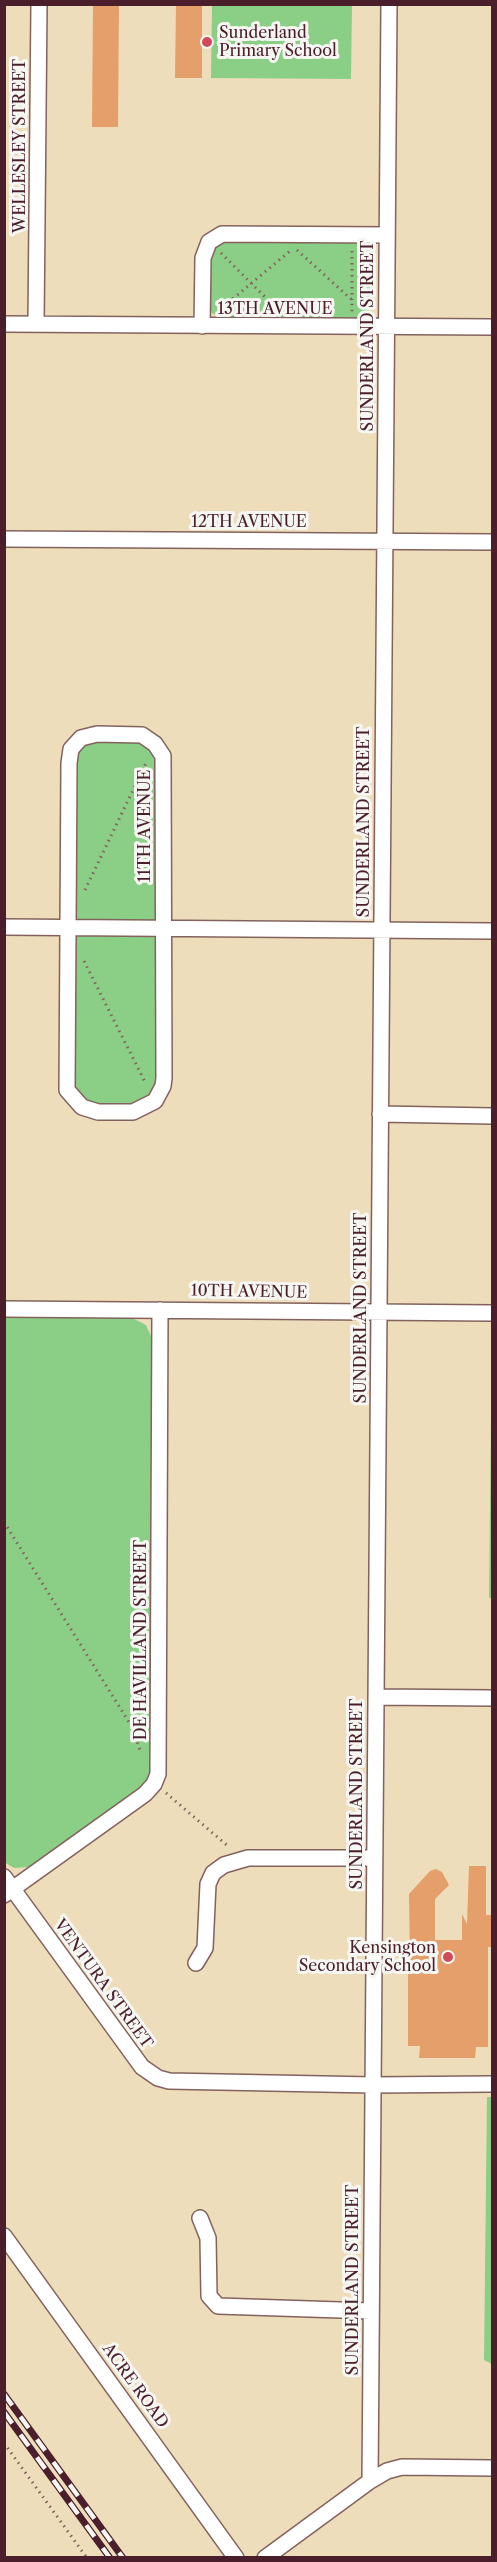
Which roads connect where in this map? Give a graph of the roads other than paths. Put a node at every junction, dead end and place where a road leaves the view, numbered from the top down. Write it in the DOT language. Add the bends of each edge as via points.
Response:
graph roads {
  1 [pos="39,4"];
  2 [pos="389,4"];
  3 [pos="387,235"];
  4 [pos="4,324"];
  5 [pos="36,324"];
  6 [pos="202,326"];
  7 [pos="386,327"];
  8 [pos="492,327"];
  9 [pos="4,539"];
  10 [pos="384,541"];
  11 [pos="492,542"];
  12 [pos="4,927"];
  13 [pos="68,927"];
  14 [pos="163,929"];
  15 [pos="381,930"];
  16 [pos="492,931"];
  17 [pos="380,1114"];
  18 [pos="492,1116"];
  19 [pos="4,1309"];
  20 [pos="160,1310"];
  21 [pos="379,1312"];
  22 [pos="492,1313"];
  23 [pos="375,1697"];
  24 [pos="492,1698"];
  25 [pos="374,1858"];
  26 [pos="7,1887"];
  27 [pos="196,1963"];
  28 [pos="492,2084"];
  29 [pos="373,2085"];
  30 [pos="200,2218"];
  31 [pos="4,2236"];
  32 [pos="371,2311"];
  33 [pos="492,2468"];
  34 [pos="370,2481"];
  35 [pos="236,2558"];
  36 [pos="265,2558"];
  1 -- 5 [label="street, WELLESLEY STREET"];
  2 -- 3 [label="street, SUNDERLAND STREET"];
  3 -- 6 [label="street, 13TH AVENUE" via="222,234 209,242 203,258"];
  3 -- 7 [label="street, SUNDERLAND STREET"];
  4 -- 5 [label="street, 13TH AVENUE"];
  5 -- 6 [label="street, 13TH AVENUE"];
  6 -- 7 [label="street, 13TH AVENUE"];
  7 -- 8 [label="street, 13TH AVENUE"];
  7 -- 10 [label="street, SUNDERLAND STREET"];
  9 -- 10 [label="street, 12TH AVENUE"];
  10 -- 11 [label="street, 12TH AVENUE"];
  10 -- 15 [label="street, SUNDERLAND STREET"];
  12 -- 13 [label="street"];
  13 -- 14 [label="street"];
  13 -- 14 [label="street, 11TH AVENUE" via="67,1090 82,1107 117,1113 148,1106 163,1086"];
  13 -- 14 [label="street, 11TH AVENUE" via="71,749 81,738 123,734 149,738 163,756"];
  14 -- 15 [label="street"];
  15 -- 16 [label="street"];
  15 -- 17 [label="street, SUNDERLAND STREET"];
  17 -- 18 [label="street"];
  17 -- 21 [label="street, SUNDERLAND STREET"];
  19 -- 20 [label="street, 10TH AVENUE"];
  20 -- 21 [label="street, 10TH AVENUE"];
  20 -- 26 [label="street, DE HAVILLAND STREET" via="159,1760 154,1784 130,1806"];
  21 -- 22 [label="street, 10TH AVENUE"];
  21 -- 23 [label="street, SUNDERLAND STREET"];
  23 -- 24 [label="street"];
  23 -- 25 [label="street, SUNDERLAND STREET"];
  25 -- 27 [label="street" via="248,1858 224,1865 213,1873 208,1884 206,1947"];
  25 -- 29 [label="street, SUNDERLAND STREET"];
  26 -- 29 [label="street, VENTURA STREET" via="141,2067 158,2078"];
  28 -- 29 [label="street, VENTURA STREET"];
  29 -- 32 [label="street, SUNDERLAND STREET"];
  30 -- 32 [label="street" via="208,2238 209,2296 218,2306"];
  31 -- 35 [label="street, ACRE ROAD"];
  32 -- 34 [label="street, SUNDERLAND STREET"];
  33 -- 34 [label="street" via="402,2468"];
  34 -- 36 [label="street"];
}
